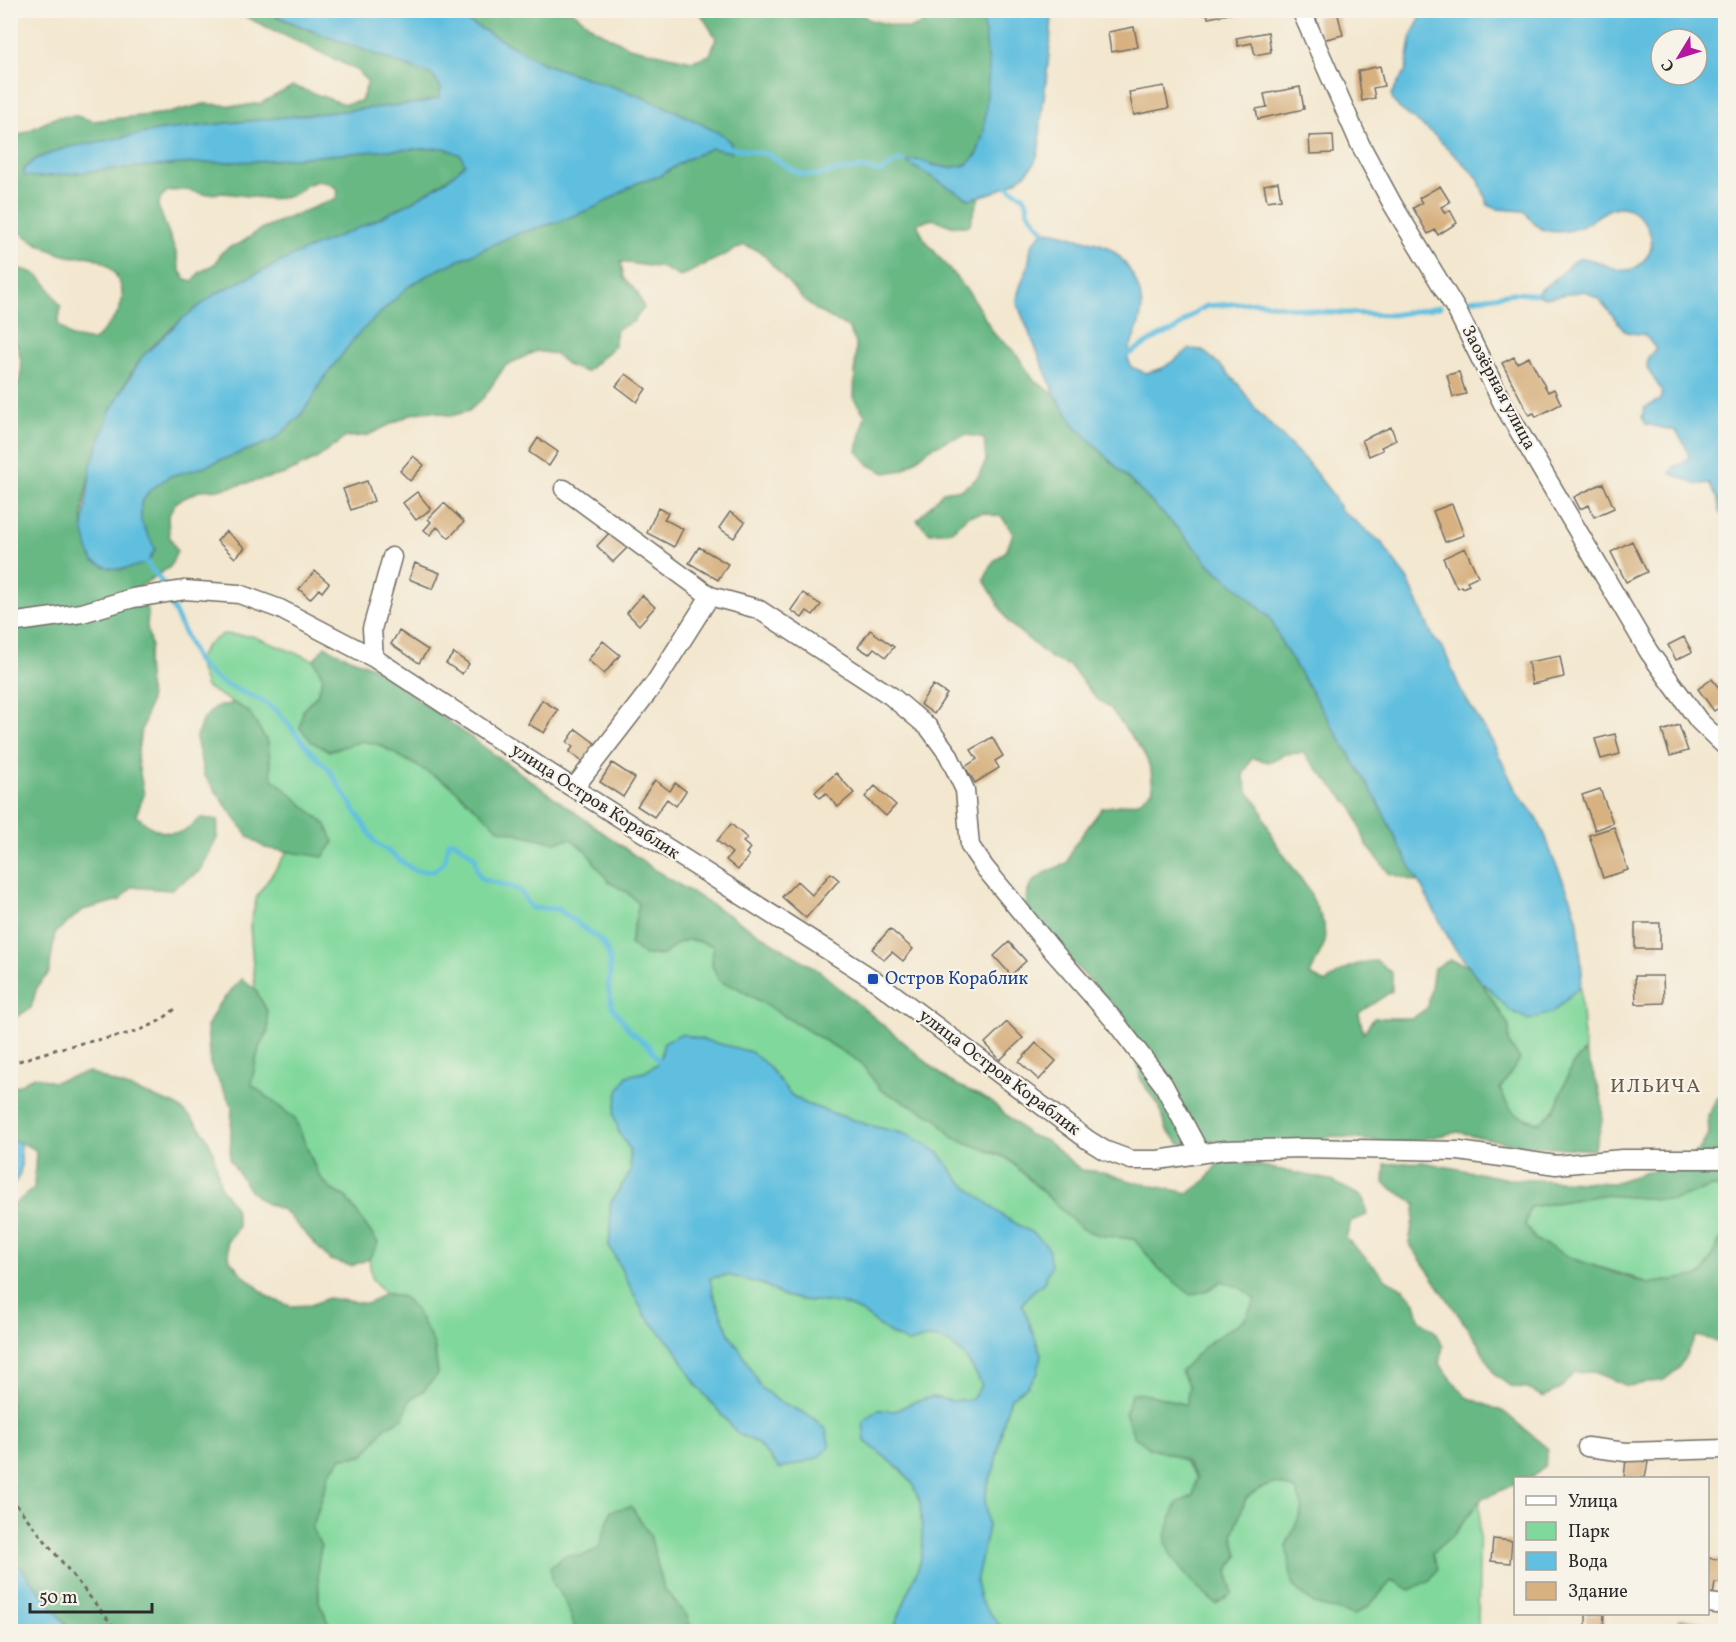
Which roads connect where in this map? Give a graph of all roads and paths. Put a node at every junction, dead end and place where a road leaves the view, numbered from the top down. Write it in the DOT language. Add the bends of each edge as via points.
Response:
graph roads {
  1 [pos="960,10"];
  2 [pos="1301,10"];
  3 [pos="960,18"];
  4 [pos="564,489"];
  5 [pos="392,557"];
  6 [pos="710,596"];
  7 [pos="10,623"];
  8 [pos="374,658"];
  9 [pos="1725,747"];
  10 [pos="574,789"];
  11 [pos="177,1007"];
  12 [pos="10,1064"];
  13 [pos="1200,1153"];
  14 [pos="1725,1159"];
  15 [pos="1587,1447"];
  16 [pos="1725,1449"];
  17 [pos="10,1497"];
  18 [pos="1709,1603"];
  19 [pos="1725,1605"];
  20 [pos="118,1632"];
  1 -- 3 [label="path"];
  2 -- 9 [label="street, Заозёрная улица" via="1360,144 1457,311 1503,404 1649,652 1699,721"];
  4 -- 6 [label="street"];
  5 -- 8 [label="street" via="372,629"];
  6 -- 10 [label="street" via="655,683"];
  6 -- 13 [label="street" via="758,609 891,696 929,728 948,754 964,790 970,846 1163,1084"];
  7 -- 8 [label="street, улица Остров Кораблик" via="82,613 133,598 185,590 239,594 280,609"];
  8 -- 10 [label="street, улица Остров Кораблик"];
  10 -- 13 [label="street, улица Остров Кораблик" via="873,979 1104,1150 1131,1160"];
  11 -- 12 [label="path" via="164,1020 130,1035 73,1045"];
  13 -- 14 [label="street" via="1303,1148 1459,1151 1556,1165 1622,1159"];
  15 -- 16 [label="street" via="1626,1452"];
  17 -- 20 [label="path"];
  18 -- 19 [label="street"];
}
